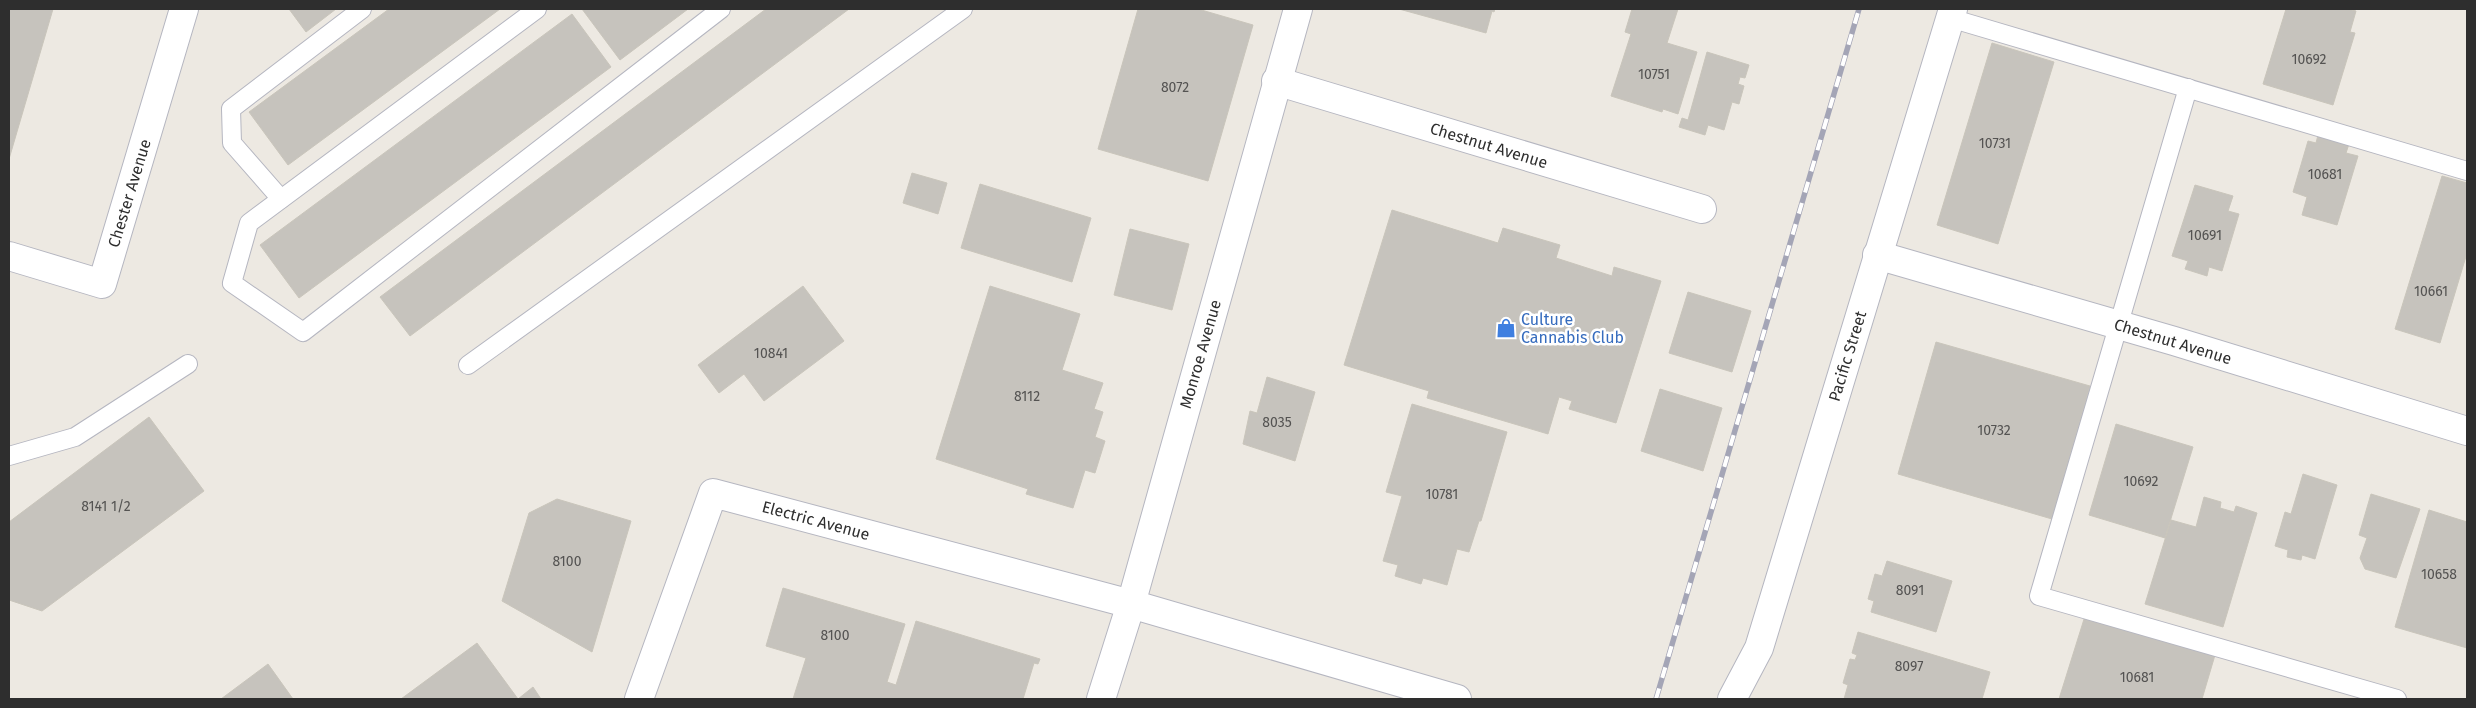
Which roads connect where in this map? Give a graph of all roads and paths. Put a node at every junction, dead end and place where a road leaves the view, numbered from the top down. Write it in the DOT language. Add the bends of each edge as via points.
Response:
graph roads {
  1 [pos="184,9"];
  2 [pos="362,9"];
  3 [pos="537,9"];
  4 [pos="721,9"];
  5 [pos="963,9"];
  6 [pos="1298,9"];
  7 [pos="1951,13"];
  8 [pos="1276,81"];
  9 [pos="2188,88"];
  10 [pos="2467,171"];
  11 [pos="281,199"];
  12 [pos="1702,210"];
  13 [pos="1877,255"];
  14 [pos="9,256"];
  15 [pos="2118,325"];
  16 [pos="188,364"];
  17 [pos="468,365"];
  18 [pos="2467,431"];
  19 [pos="9,456"];
  20 [pos="1131,604"];
  21 [pos="638,699"];
  22 [pos="1101,699"];
  23 [pos="1457,699"];
  24 [pos="1732,699"];
  25 [pos="2397,699"];
  1 -- 14 [label="street, Chester Avenue" via="102,284"];
  2 -- 11 [label="lane" via="231,109 232,143"];
  3 -- 11 [label="lane"];
  4 -- 11 [label="lane" via="303,332 232,283 248,223"];
  5 -- 17 [label="lane"];
  6 -- 8 [label="street, Monroe Avenue"];
  7 -- 9 [label="lane"];
  7 -- 13 [label="street, Pacific Street"];
  8 -- 12 [label="street, Chestnut Avenue"];
  8 -- 20 [label="street, Monroe Avenue"];
  9 -- 10 [label="lane"];
  9 -- 15 [label="lane"];
  13 -- 15 [label="street, Chestnut Avenue"];
  13 -- 24 [label="street, Pacific Street" via="1759,648"];
  15 -- 18 [label="street, Chestnut Avenue"];
  15 -- 25 [label="lane" via="2039,596"];
  16 -- 19 [label="lane" via="75,437"];
  20 -- 21 [label="street, Electric Avenue" via="713,493"];
  20 -- 22 [label="street, Monroe Avenue"];
  20 -- 23 [label="street"];
}
